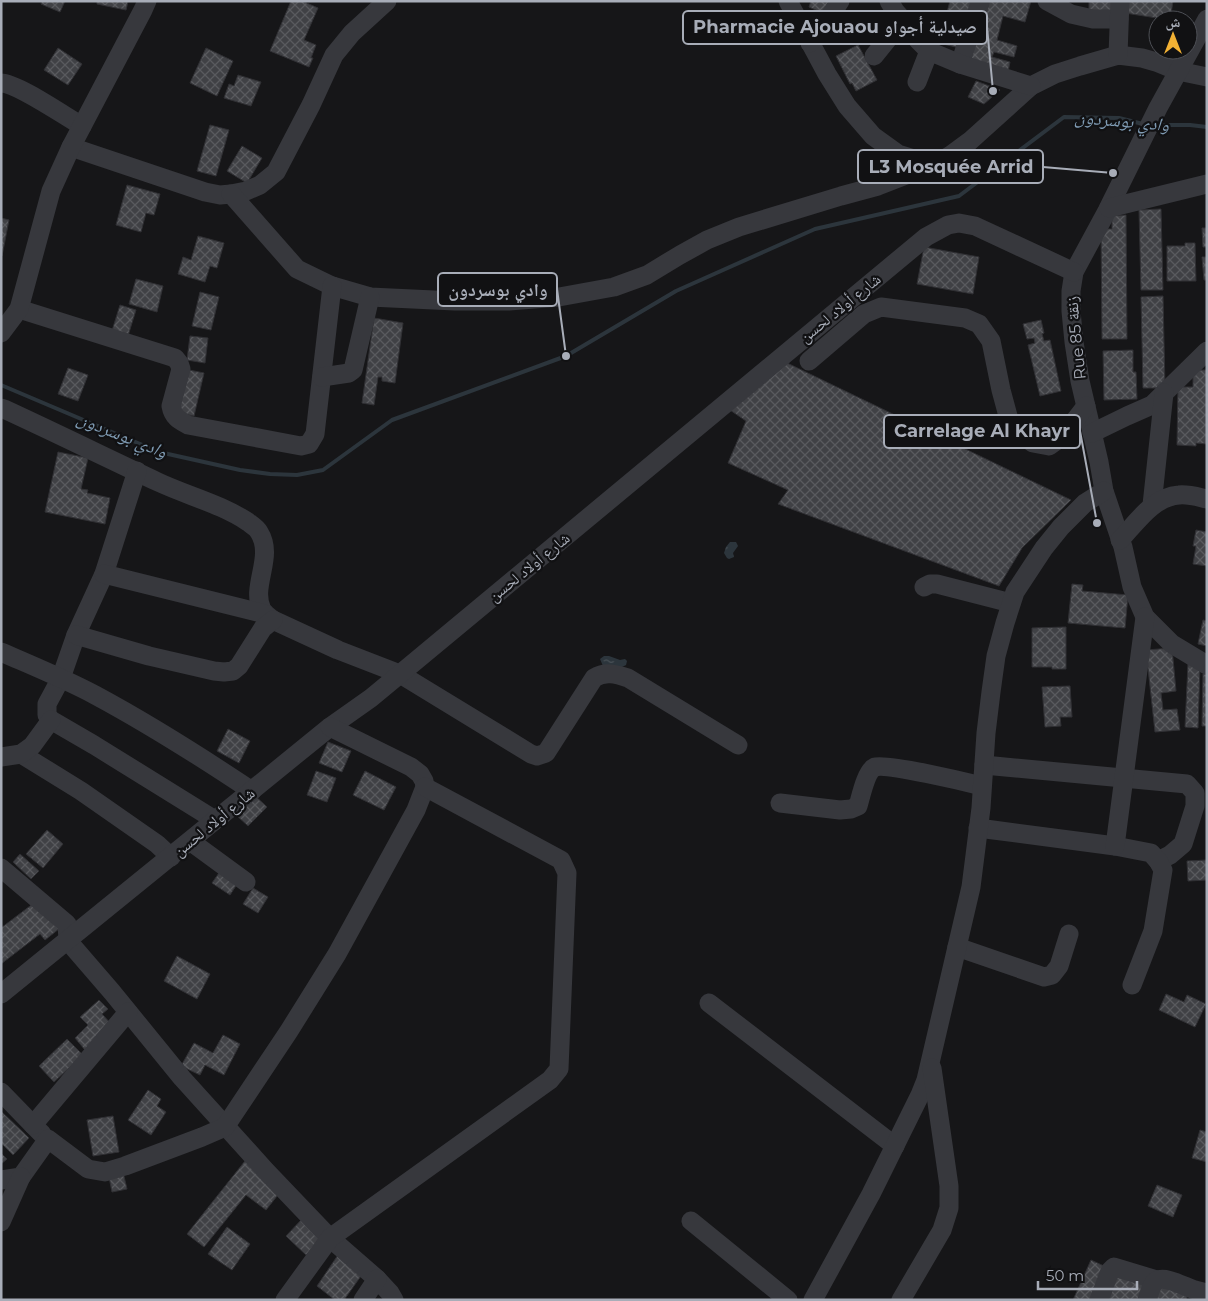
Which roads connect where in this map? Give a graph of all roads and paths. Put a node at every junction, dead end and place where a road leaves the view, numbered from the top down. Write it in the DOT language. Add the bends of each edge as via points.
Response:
graph roads {
  1 [pos="147,1"];
  2 [pos="788,1"];
  3 [pos="840,1"];
  4 [pos="888,1"];
  5 [pos="979,1"];
  6 [pos="1047,1"];
  7 [pos="374,5"];
  8 [pos="1120,10"];
  9 [pos="1207,19"];
  10 [pos="903,20"];
  11 [pos="810,43"];
  12 [pos="929,52"];
  13 [pos="1118,55"];
  14 [pos="874,56"];
  15 [pos="960,64"];
  16 [pos="1178,71"];
  17 [pos="1207,76"];
  18 [pos="917,82"];
  19 [pos="1,83"];
  20 [pos="1031,86"];
  21 [pos="82,126"];
  22 [pos="71,147"];
  23 [pos="924,162"];
  24 [pos="1207,184"];
  25 [pos="231,194"];
  26 [pos="1109,208"];
  27 [pos="1074,272"];
  28 [pos="332,286"];
  29 [pos="370,297"];
  30 [pos="19,309"];
  31 [pos="1,333"];
  32 [pos="1207,351"];
  33 [pos="809,361"];
  34 [pos="322,377"];
  35 [pos="1164,393"];
  36 [pos="1086,406"];
  37 [pos="1,408"];
  38 [pos="1092,433"];
  39 [pos="137,472"];
  40 [pos="1104,491"];
  41 [pos="1207,499"];
  42 [pos="1152,505"];
  43 [pos="1120,540"];
  44 [pos="104,574"];
  45 [pos="924,587"];
  46 [pos="1011,603"];
  47 [pos="269,617"];
  48 [pos="1145,617"];
  49 [pos="76,635"];
  50 [pos="1,652"];
  51 [pos="1207,666"];
  52 [pos="400,674"];
  53 [pos="61,678"];
  54 [pos="51,720"];
  55 [pos="330,727"];
  56 [pos="738,745"];
  57 [pos="22,754"];
  58 [pos="1,757"];
  59 [pos="984,765"];
  60 [pos="1124,778"];
  61 [pos="982,786"];
  62 [pos="425,787"];
  63 [pos="252,791"];
  64 [pos="780,803"];
  65 [pos="215,820"];
  66 [pos="978,828"];
  67 [pos="190,841"];
  68 [pos="1115,846"];
  69 [pos="171,856"];
  70 [pos="1158,861"];
  71 [pos="1,868"];
  72 [pos="246,882"];
  73 [pos="1069,934"];
  74 [pos="68,940"];
  75 [pos="957,947"];
  76 [pos="1132,984"];
  77 [pos="1,994"];
  78 [pos="709,1003"];
  79 [pos="128,1012"];
  80 [pos="931,1060"];
  81 [pos="1,1092"];
  82 [pos="33,1125"];
  83 [pos="225,1127"];
  84 [pos="48,1139"];
  85 [pos="895,1146"];
  86 [pos="21,1177"];
  87 [pos="1,1180"];
  88 [pos="691,1221"];
  89 [pos="1,1222"];
  90 [pos="330,1238"];
  91 [pos="377,1279"];
  92 [pos="1157,1280"];
  93 [pos="1198,1294"];
  94 [pos="285,1300"];
  95 [pos="362,1300"];
  96 [pos="394,1300"];
  97 [pos="788,1300"];
  98 [pos="813,1300"];
  99 [pos="901,1300"];
  100 [pos="1099,1300"];
  101 [pos="1147,1300"];
  1 -- 21 [label="street"];
  2 -- 11 [label="street"];
  3 -- 11 [label="street"];
  4 -- 10 [label="street"];
  5 -- 15 [label="street"];
  6 -- 8 [label="street" via="1071,14 1093,19"];
  7 -- 25 [label="street" via="334,55 276,172 260,185"];
  8 -- 13 [label="street"];
  9 -- 16 [label="street, Rue 85 زنقة"];
  10 -- 12 [label="street"];
  10 -- 14 [label="street"];
  11 -- 23 [label="street" via="847,106 873,136 898,154"];
  12 -- 15 [label="street"];
  12 -- 18 [label="street"];
  13 -- 16 [label="street" via="1142,58"];
  13 -- 20 [label="street" via="1055,74"];
  15 -- 20 [label="street"];
  16 -- 17 [label="street"];
  16 -- 26 [label="street, Rue 85 زنقة"];
  19 -- 21 [label="street" via="19,88"];
  20 -- 23 [label="street" via="951,155 941,161"];
  21 -- 22 [label="street"];
  22 -- 25 [label="street" via="204,192"];
  22 -- 30 [label="street" via="51,191"];
  23 -- 29 [label="street" via="914,172 878,186 740,227 700,244 647,275 614,287 559,297 509,301"];
  24 -- 26 [label="street"];
  25 -- 28 [label="street" via="297,269"];
  26 -- 27 [label="street, Rue 85 زنقة"];
  27 -- 36 [label="street, Rue 85 زنقة" via="1071,311"];
  27 -- 52 [label="street, شارع أولاد لحسن" via="975,226 959,223 926,237"];
  28 -- 29 [label="street"];
  28 -- 34 [label="street"];
  29 -- 34 [label="street" via="353,370"];
  30 -- 31 [label="street"];
  30 -- 34 [label="street" via="175,358 181,368 172,412 176,419 188,425 301,446 309,444 315,434"];
  32 -- 35 [label="street"];
  33 -- 36 [label="street" via="864,314 881,307 965,318 979,324 991,341 1011,427 1033,443 1050,446 1063,436"];
  35 -- 38 [label="street" via="1152,405"];
  35 -- 42 [label="street"];
  36 -- 38 [label="street, Rue 85 زنقة"];
  37 -- 39 [label="street"];
  38 -- 40 [label="street, Rue 85 زنقة"];
  39 -- 44 [label="street"];
  39 -- 47 [label="street" via="227,510 259,531 265,558 259,600"];
  40 -- 43 [label="street, Rue 85 زنقة"];
  40 -- 46 [label="street" via="1084,503 1061,527 1024,577"];
  41 -- 42 [label="street" via="1181,494"];
  42 -- 43 [label="street"];
  43 -- 48 [label="street, Rue 85 زنقة" via="1132,587"];
  44 -- 47 [label="street"];
  44 -- 49 [label="street"];
  45 -- 46 [label="street" via="937,584"];
  46 -- 59 [label="street" via="996,656"];
  47 -- 49 [label="street" via="239,666 224,672 149,656"];
  47 -- 52 [label="street" via="338,650"];
  48 -- 51 [label="street" via="1172,644"];
  48 -- 60 [label="street"];
  49 -- 53 [label="street"];
  50 -- 53 [label="street"];
  52 -- 55 [label="street, شارع أولاد لحسن"];
  52 -- 56 [label="street" via="536,756 550,748 594,678 607,673 628,678"];
  53 -- 54 [label="street" via="46,704 46,715"];
  53 -- 63 [label="street" via="134,717"];
  54 -- 57 [label="street"];
  54 -- 65 [label="street"];
  55 -- 62 [label="street" via="411,767 420,774"];
  55 -- 63 [label="street, شارع أولاد لحسن"];
  57 -- 58 [label="street"];
  57 -- 69 [label="street" via="81,791"];
  59 -- 60 [label="street"];
  59 -- 61 [label="street"];
  60 -- 68 [label="street"];
  60 -- 70 [label="street" via="1187,784 1194,793 1195,806 1183,844"];
  61 -- 64 [label="street" via="892,767 876,767 866,779 858,806 851,809"];
  61 -- 66 [label="street"];
  62 -- 83 [label="street" via="416,810 337,954"];
  62 -- 90 [label="street" via="560,860 567,873 559,1069 550,1080"];
  63 -- 65 [label="street, شارع أولاد لحسن"];
  65 -- 67 [label="street, شارع أولاد لحسن"];
  66 -- 68 [label="street"];
  66 -- 75 [label="street" via="971,887"];
  67 -- 69 [label="street, شارع أولاد لحسن"];
  67 -- 72 [label="street"];
  68 -- 70 [label="street" via="1151,854"];
  69 -- 74 [label="street, شارع أولاد لحسن"];
  70 -- 76 [label="street" via="1163,870 1153,931"];
  71 -- 74 [label="street" via="67,924"];
  73 -- 75 [label="street" via="1059,966 1052,975 1044,977"];
  74 -- 77 [label="street, شارع أولاد لحسن"];
  74 -- 79 [label="street"];
  75 -- 80 [label="street"];
  78 -- 85 [label="street"];
  79 -- 82 [label="street"];
  79 -- 83 [label="street"];
  80 -- 85 [label="street" via="920,1095"];
  80 -- 99 [label="street" via="949,1186 949,1208 942,1230"];
  81 -- 82 [label="street"];
  82 -- 84 [label="street"];
  83 -- 84 [label="street" via="106,1172 88,1170"];
  83 -- 90 [label="street"];
  84 -- 86 [label="street"];
  85 -- 98 [label="street"];
  86 -- 87 [label="street"];
  86 -- 89 [label="street"];
  88 -- 97 [label="street"];
  90 -- 91 [label="street"];
  90 -- 94 [label="street"];
  91 -- 95 [label="street"];
  91 -- 96 [label="street"];
  92 -- 93 [label="street" via="1169,1281"];
  92 -- 100 [label="street" via="1114,1267"];
  92 -- 101 [label="street"];
}
